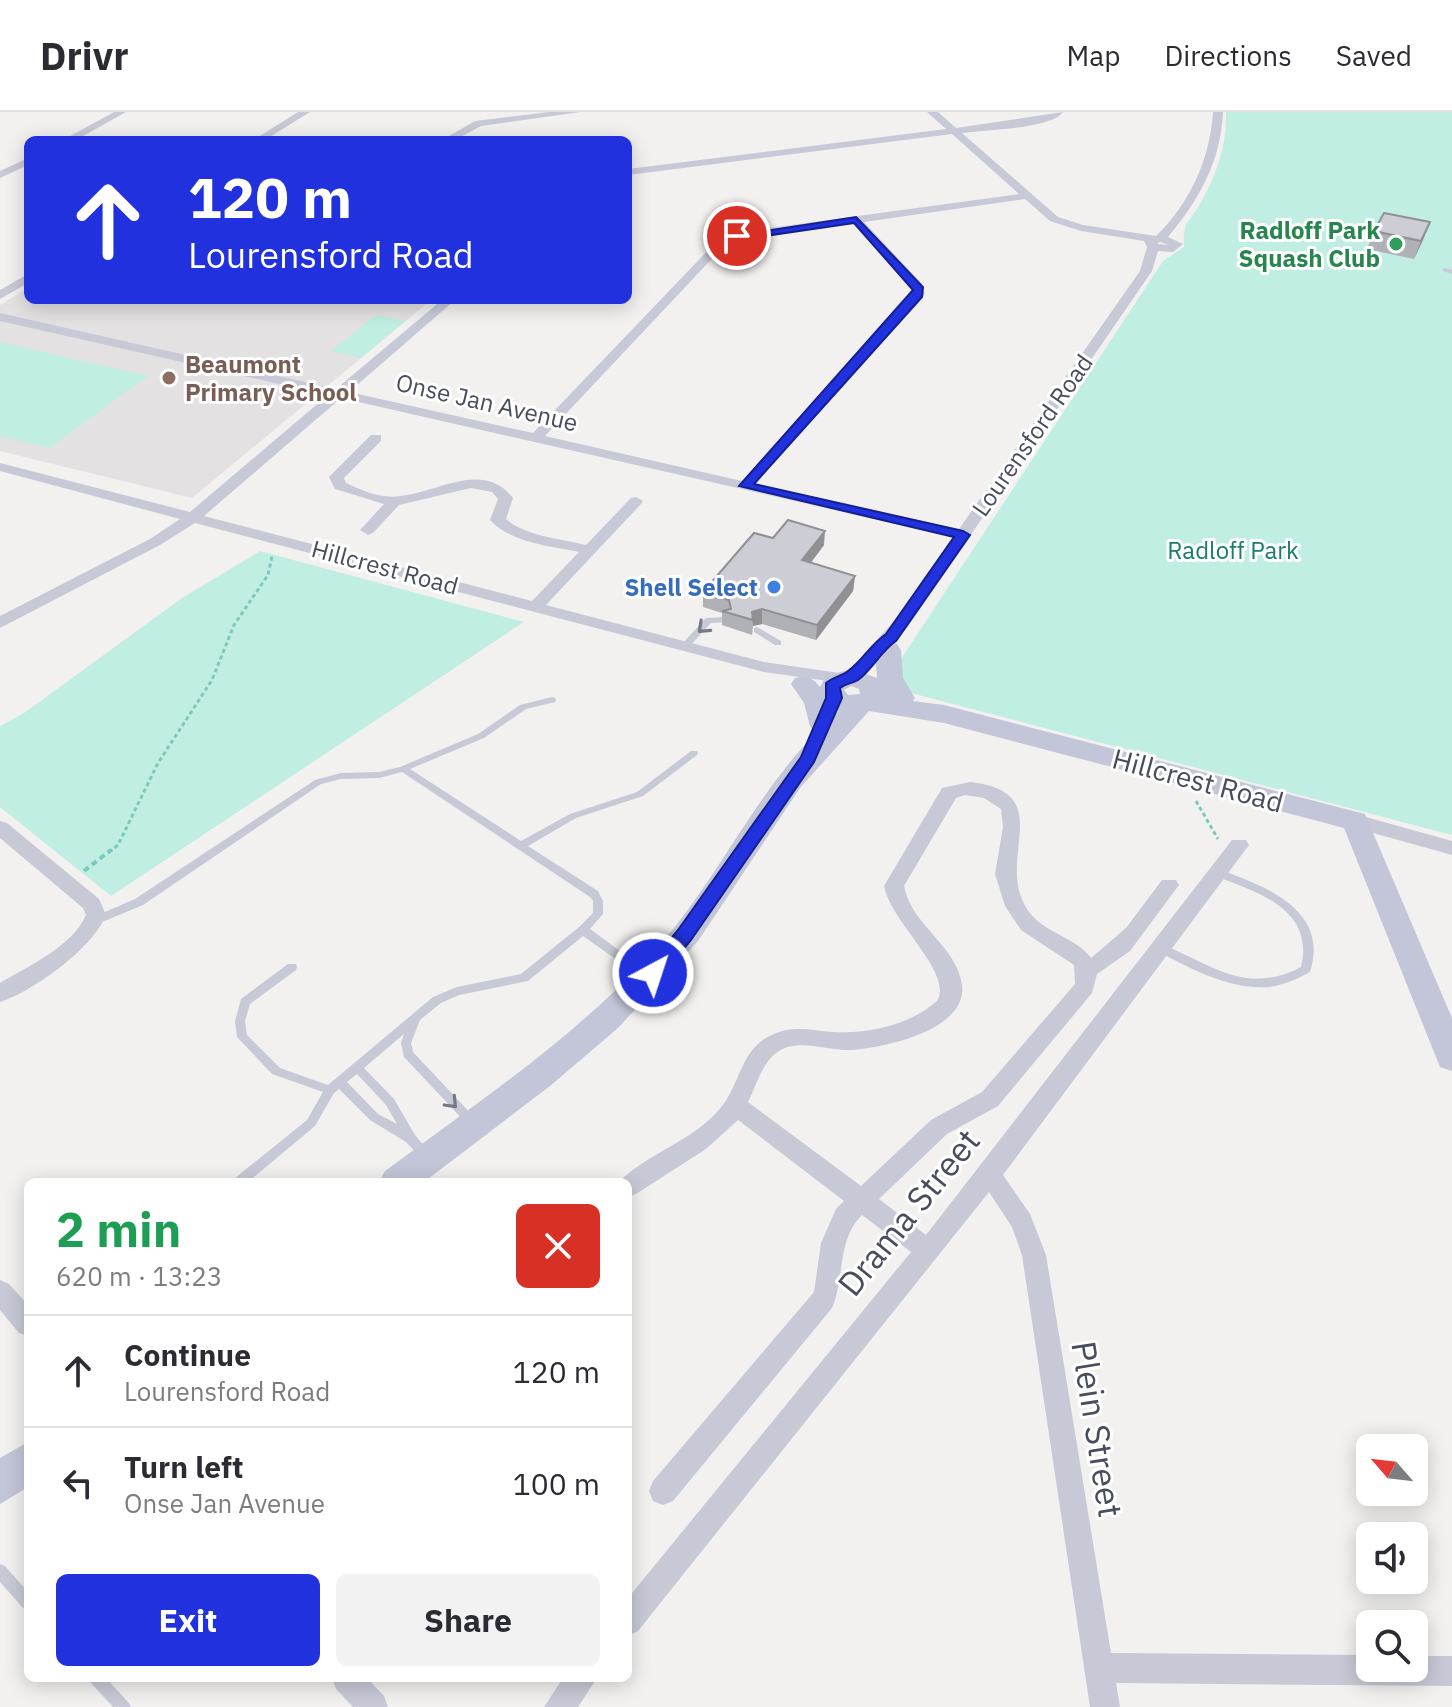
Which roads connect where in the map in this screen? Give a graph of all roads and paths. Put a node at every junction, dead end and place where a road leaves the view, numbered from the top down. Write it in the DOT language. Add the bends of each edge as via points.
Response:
graph roads {
  1 [pos="121,112"];
  2 [pos="305,112"];
  3 [pos="575,112"];
  4 [pos="932,112"];
  5 [pos="1058,112"];
  6 [pos="1218,112"];
  7 [pos="495,116"];
  8 [pos="954,131"];
  9 [pos="76,136"];
  10 [pos="265,136"];
  11 [pos="453,136"];
  12 [pos="24,163"];
  13 [pos="632,171"];
  14 [pos="0,175"];
  15 [pos="1027,196"];
  16 [pos="856,220"];
  17 [pos="1177,223"];
  18 [pos="1155,242"];
  19 [pos="1172,246"];
  20 [pos="1146,271"];
  21 [pos="24,280"];
  22 [pos="0,295"];
  23 [pos="444,304"];
  24 [pos="0,317"];
  25 [pos="338,393"];
  26 [pos="376,438"];
  27 [pos="536,438"];
  28 [pos="0,467"];
  29 [pos="745,486"];
  30 [pos="395,501"];
  31 [pos="636,501"];
  32 [pos="193,517"];
  33 [pos="368,530"];
  34 [pos="963,535"];
  35 [pos="276,539"];
  36 [pos="589,550"];
  37 [pos="535,607"];
  38 [pos="725,620"];
  39 [pos="0,623"];
  40 [pos="757,630"];
  41 [pos="778,643"];
  42 [pos="889,644"];
  43 [pos="685,646"];
  44 [pos="770,669"];
  45 [pos="804,684"];
  46 [pos="854,691"];
  47 [pos="902,698"];
  48 [pos="552,700"];
  49 [pos="944,714"];
  50 [pos="823,726"];
  51 [pos="694,753"];
  52 [pos="808,758"];
  53 [pos="403,769"];
  54 [pos="1181,776"];
  55 [pos="1355,821"];
  56 [pos="0,828"];
  57 [pos="520,846"];
  58 [pos="1452,848"];
  59 [pos="1228,859"];
  60 [pos="67,884"];
  61 [pos="1169,885"];
  62 [pos="95,921"];
  63 [pos="583,930"];
  64 [pos="1161,948"];
  65 [pos="292,967"];
  66 [pos="1086,970"];
  67 [pos="653,973"];
  68 [pos="0,994"];
  69 [pos="418,1016"];
  70 [pos="1452,1057"];
  71 [pos="357,1067"];
  72 [pos="334,1086"];
  73 [pos="735,1105"];
  74 [pos="474,1125"];
  75 [pos="420,1149"];
  76 [pos="989,1175"];
  77 [pos="244,1178"];
  78 [pos="400,1178"];
  79 [pos="632,1184"];
  80 [pos="863,1201"];
  81 [pos="926,1249"];
  82 [pos="0,1292"];
  83 [pos="24,1319"];
  84 [pos="24,1465"];
  85 [pos="0,1483"];
  86 [pos="663,1491"];
  87 [pos="0,1571"];
  88 [pos="24,1598"];
  89 [pos="632,1616"];
  90 [pos="1099,1668"];
  91 [pos="1452,1671"];
  92 [pos="100,1682"];
  93 [pos="351,1682"];
  94 [pos="579,1682"];
  95 [pos="123,1707"];
  96 [pos="373,1707"];
  97 [pos="559,1707"];
  98 [pos="1105,1707"];
  1 -- 9 [label="street"];
  2 -- 10 [label="street"];
  3 -- 7 [label="street"];
  4 -- 8 [label="street"];
  5 -- 8 [label="street" via="1048,119"];
  6 -- 17 [label="street" via="1209,163"];
  7 -- 11 [label="street"];
  8 -- 13 [label="street"];
  8 -- 15 [label="street"];
  12 -- 14 [label="street"];
  15 -- 16 [label="street"];
  15 -- 18 [label="street" via="1063,223"];
  16 -- 27 [label="street" via="748,234 719,245"];
  16 -- 29 [label="street" via="919,294"];
  17 -- 18 [label="street"];
  17 -- 19 [label="street"];
  18 -- 19 [label="street"];
  18 -- 20 [label="street, Lourensford Road"];
  19 -- 20 [label="street, Lourensford Road"];
  20 -- 34 [label="street, Lourensford Road"];
  21 -- 22 [label="street"];
  23 -- 25 [label="street"];
  24 -- 25 [label="street, Onse Jan Avenue"];
  25 -- 27 [label="street, Onse Jan Avenue"];
  25 -- 32 [label="street"];
  26 -- 30 [label="street" via="342,468 336,482"];
  27 -- 29 [label="street, Onse Jan Avenue"];
  28 -- 32 [label="street, Hillcrest Road"];
  29 -- 34 [label="street, Onse Jan Avenue"];
  30 -- 33 [label="street"];
  30 -- 36 [label="street" via="464,484 484,485 506,498 499,515 502,525"];
  31 -- 36 [label="street"];
  32 -- 35 [label="street, Hillcrest Road"];
  32 -- 39 [label="street"];
  34 -- 42 [label="street, Lourensford Road"];
  35 -- 37 [label="street, Hillcrest Road"];
  35 -- 60 [label="path" via="268,575 234,625 212,680 158,763 118,845"];
  36 -- 37 [label="street"];
  37 -- 43 [label="street, Hillcrest Road"];
  38 -- 43 [label="lane, one-way" via="709,620"];
  40 -- 41 [label="lane"];
  42 -- 46 [label="street, Lourensford Road"];
  42 -- 47 [label="street" via="890,678"];
  43 -- 44 [label="street, Hillcrest Road"];
  44 -- 45 [label="street, Hillcrest Road"];
  44 -- 46 [label="street, Hillcrest Road"];
  45 -- 46 [label="street, Hillcrest Road"];
  45 -- 50 [label="street" via="817,702"];
  46 -- 47 [label="street, Hillcrest Road"];
  46 -- 49 [label="street, Hillcrest Road"];
  46 -- 50 [label="street, Lourensford Road"];
  46 -- 52 [label="street, Lourensford Road"];
  47 -- 49 [label="street, Hillcrest Road"];
  48 -- 53 [label="lane" via="523,707 481,736"];
  49 -- 54 [label="street, Hillcrest Road"];
  50 -- 52 [label="street, Lourensford Road"];
  51 -- 57 [label="lane" via="640,794 573,816"];
  52 -- 67 [label="street, Lourensford Road"];
  53 -- 57 [label="lane"];
  53 -- 62 [label="lane" via="318,782 139,902"];
  54 -- 55 [label="street, Hillcrest Road"];
  54 -- 59 [label="path"];
  55 -- 58 [label="street, Hillcrest Road"];
  55 -- 70 [label="street"];
  56 -- 60 [label="street"];
  57 -- 63 [label="lane" via="594,894 598,914"];
  59 -- 64 [label="street, Drama Street"];
  59 -- 64 [label="lane" via="1291,907 1305,930 1310,954 1306,969 1292,979 1230,981"];
  60 -- 62 [label="street" via="92,904"];
  61 -- 66 [label="street" via="1120,949"];
  62 -- 68 [label="street" via="79,941"];
  63 -- 67 [label="lane"];
  63 -- 69 [label="lane" via="524,978 457,991"];
  64 -- 76 [label="street, Drama Street"];
  65 -- 72 [label="lane" via="245,1002 242,1037 276,1071"];
  66 -- 73 [label="street" via="1075,952 1035,931 1019,913 1005,873 1014,815 1009,803 973,788 956,790 944,798 894,886 897,903 949,975 952,992 944,1008 895,1033 841,1042 781,1039 751,1067"];
  66 -- 80 [label="street" via="1080,995 990,1099 939,1127"];
  67 -- 74 [label="street, Lourensford Road" via="595,1028"];
  69 -- 71 [label="lane"];
  69 -- 74 [label="lane, one-way" via="407,1036 408,1054"];
  71 -- 72 [label="lane"];
  71 -- 75 [label="lane" via="390,1102"];
  72 -- 75 [label="lane"];
  72 -- 77 [label="lane" via="311,1123"];
  73 -- 79 [label="street" via="714,1128"];
  73 -- 80 [label="street"];
  74 -- 75 [label="street, Lourensford Road"];
  75 -- 78 [label="street, Lourensford Road"];
  76 -- 81 [label="street, Drama Street"];
  76 -- 90 [label="street, Plein Street" via="1015,1205 1034,1255"];
  80 -- 81 [label="street"];
  80 -- 86 [label="street" via="836,1229 823,1300"];
  81 -- 89 [label="street, Drama Street"];
  82 -- 83 [label="street"];
  84 -- 85 [label="street"];
  87 -- 88 [label="lane"];
  90 -- 91 [label="street"];
  90 -- 98 [label="street, Plein Street"];
  92 -- 95 [label="lane"];
  93 -- 96 [label="street"];
  94 -- 97 [label="street"];
}
